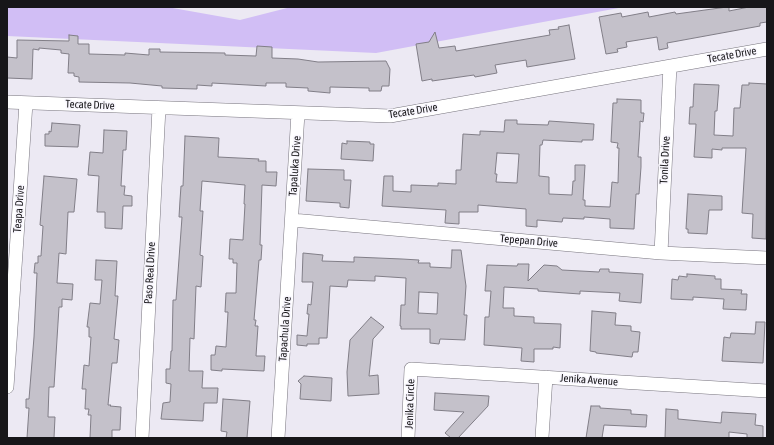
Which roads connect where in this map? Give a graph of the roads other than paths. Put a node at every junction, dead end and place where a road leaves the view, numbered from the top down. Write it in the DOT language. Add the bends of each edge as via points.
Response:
graph roads {
  1 [pos="767,49"];
  2 [pos="670,66"];
  3 [pos="7,102"];
  4 [pos="26,103"];
  5 [pos="159,108"];
  6 [pos="298,113"];
  7 [pos="292,220"];
  8 [pos="660,253"];
  9 [pos="767,258"];
  10 [pos="411,369"];
  11 [pos="546,377"];
  12 [pos="7,387"];
  13 [pos="767,391"];
  14 [pos="542,437"];
  15 [pos="142,438"];
  16 [pos="278,438"];
  17 [pos="408,438"];
  1 -- 2 [label="street, Tecate Drive"];
  2 -- 6 [label="street, Tecate Drive" via="390,116"];
  2 -- 8 [label="street, Tonila Drive"];
  3 -- 4 [label="street, Tecate Drive"];
  4 -- 5 [label="street, Tecate Drive"];
  4 -- 12 [label="street, Teapa Drive"];
  5 -- 6 [label="street, Tecate Drive"];
  5 -- 15 [label="street, Paso Real Drive"];
  6 -- 7 [label="street, Tapaluka Drive"];
  7 -- 8 [label="street, Tepepan Drive"];
  7 -- 16 [label="street, Tapachula Drive"];
  8 -- 9 [label="street, Tepepan Drive"];
  10 -- 11 [label="street, Jenika Avenue"];
  10 -- 17 [label="street, Jenika Circle"];
  11 -- 13 [label="street, Jenika Avenue"];
  11 -- 14 [label="street"];
}
